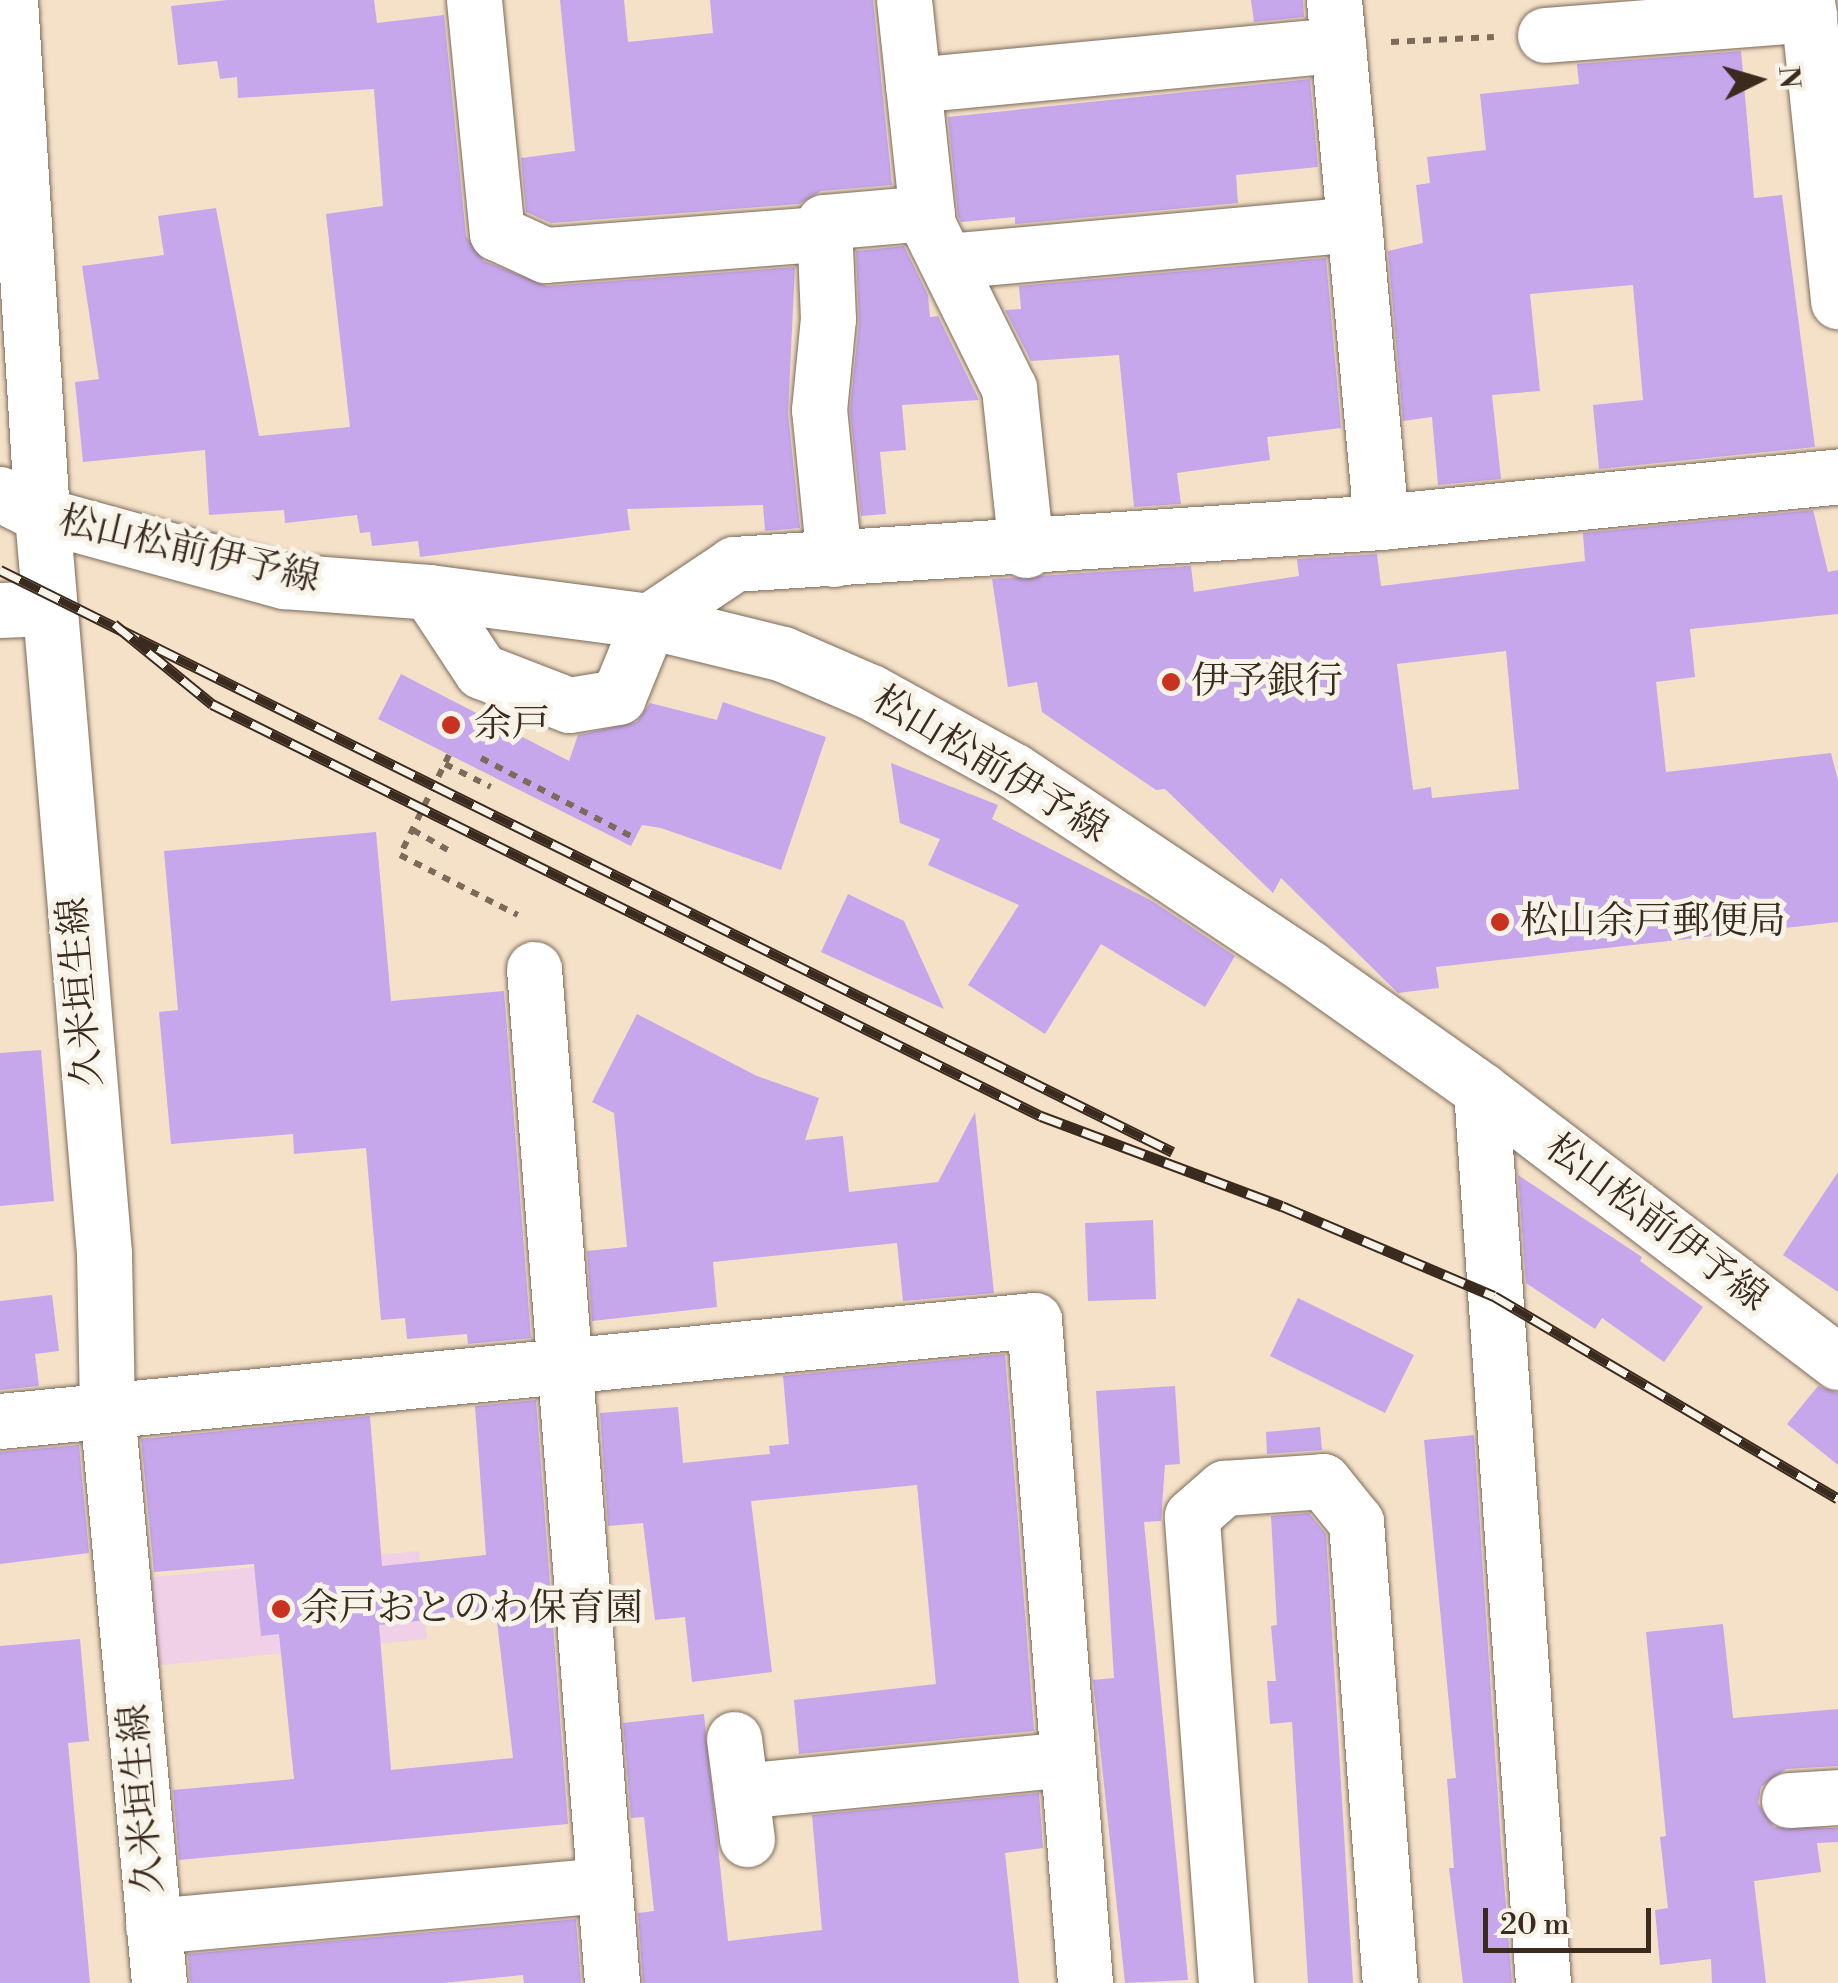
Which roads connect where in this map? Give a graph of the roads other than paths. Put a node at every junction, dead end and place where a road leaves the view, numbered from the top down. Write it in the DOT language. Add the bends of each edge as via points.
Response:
graph roads {
  1 [pos="10,0"];
  2 [pos="474,0"];
  3 [pos="904,0"];
  4 [pos="1808,7"];
  5 [pos="1336,23"];
  6 [pos="1545,35"];
  7 [pos="913,86"];
  8 [pos="1354,224"];
  9 [pos="821,234"];
  10 [pos="938,237"];
  11 [pos="1838,301"];
  12 [pos="1838,476"];
  13 [pos="21,505"];
  14 [pos="1382,522"];
  15 [pos="1026,550"];
  16 [pos="834,559"];
  17 [pos="429,592"];
  18 [pos="24,609"];
  19 [pos="649,621"];
  20 [pos="535,947"];
  21 [pos="1480,1090"];
  22 [pos="1838,1362"];
  23 [pos="562,1366"];
  24 [pos="107,1410"];
  25 [pos="0,1421"];
  26 [pos="1067,1759"];
  27 [pos="740,1790"];
  28 [pos="604,1885"];
  29 [pos="153,1926"];
  30 [pos="158,1983"];
  31 [pos="612,1983"];
  32 [pos="1085,1983"];
  33 [pos="1226,1983"];
  34 [pos="1390,1983"];
  35 [pos="1543,1983"];
  1 -- 13 [label="street, 久米垣生線"];
  2 -- 9 [label="street" via="497,233 545,255"];
  3 -- 7 [label="street"];
  4 -- 6 [label="street"];
  4 -- 11 [label="street"];
  5 -- 7 [label="street"];
  5 -- 8 [label="street"];
  7 -- 10 [label="street"];
  8 -- 10 [label="street"];
  8 -- 14 [label="street"];
  9 -- 10 [label="street" via="824,222"];
  9 -- 16 [label="street" via="828,319 819,410"];
  10 -- 15 [label="street" via="1009,388"];
  12 -- 14 [label="street"];
  13 -- 17 [label="street, 松山松前伊予線" via="284,581"];
  13 -- 18 [label="street, 久米垣生線"];
  14 -- 15 [label="street"];
  15 -- 16 [label="street"];
  16 -- 19 [label="street" via="734,564"];
  17 -- 19 [label="street, 松山松前伊予線"];
  17 -- 19 [label="street" via="481,671 570,705 618,696"];
  18 -- 24 [label="street, 久米垣生線" via="104,1253"];
  19 -- 21 [label="street, 松山松前伊予線" via="783,654 871,692 1014,771"];
  20 -- 23 [label="street"];
  21 -- 22 [label="street, 松山松前伊予線"];
  21 -- 35 [label="street"];
  23 -- 24 [label="street"];
  23 -- 26 [label="street" via="1034,1320"];
  23 -- 28 [label="street"];
  24 -- 25 [label="street"];
  24 -- 29 [label="street, 久米垣生線"];
  26 -- 27 [label="street"];
  26 -- 32 [label="street"];
  28 -- 29 [label="street"];
  28 -- 31 [label="street"];
  29 -- 30 [label="street, 久米垣生線"];
  33 -- 34 [label="street" via="1192,1516 1224,1488 1323,1481 1356,1522"];
}
